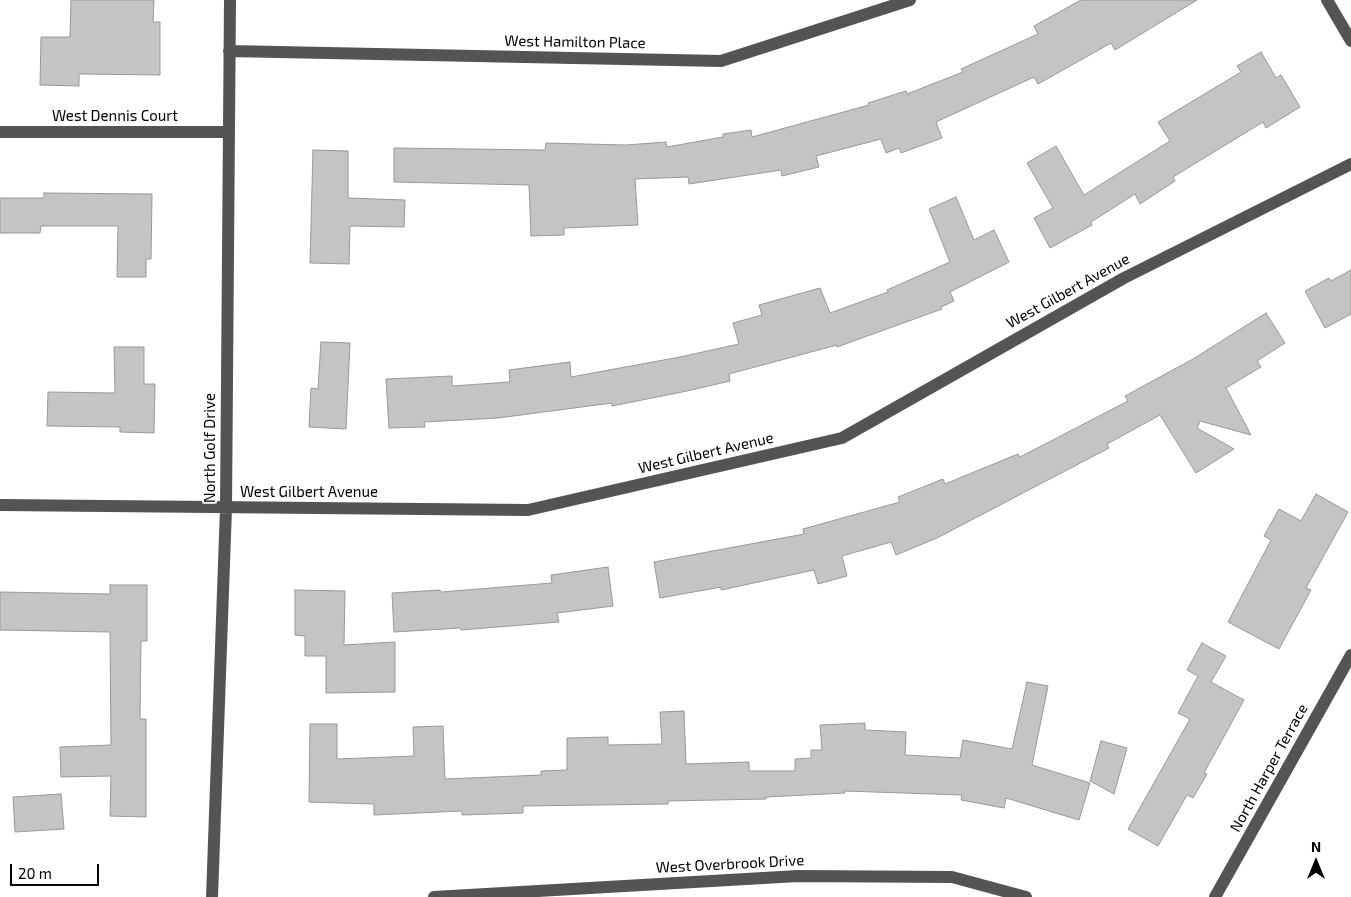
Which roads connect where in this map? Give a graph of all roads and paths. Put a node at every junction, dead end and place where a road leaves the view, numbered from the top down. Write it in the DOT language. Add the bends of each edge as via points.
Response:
graph roads {
  1 [pos="230,0"];
  2 [pos="910,0"];
  3 [pos="1327,0"];
  4 [pos="1351,41"];
  5 [pos="229,51"];
  6 [pos="0,132"];
  7 [pos="229,132"];
  8 [pos="1351,164"];
  9 [pos="0,505"];
  10 [pos="226,508"];
  11 [pos="1351,655"];
  12 [pos="212,897"];
  13 [pos="434,897"];
  14 [pos="1026,897"];
  15 [pos="1214,897"];
  1 -- 5 [label="street, North Golf Drive"];
  2 -- 5 [label="street, West Hamilton Place" via="721,61"];
  3 -- 4 [label="street"];
  5 -- 7 [label="street, North Golf Drive"];
  6 -- 7 [label="street, West Dennis Court"];
  7 -- 10 [label="street, North Golf Drive"];
  8 -- 10 [label="street, West Gilbert Avenue" via="1124,278 842,438 528,510"];
  9 -- 10 [label="street, West Gilbert Avenue"];
  10 -- 12 [label="street, North Golf Drive"];
  11 -- 15 [label="street, North Harper Terrace"];
  13 -- 14 [label="street, West Overbrook Drive" via="827,876 952,877"];
}
